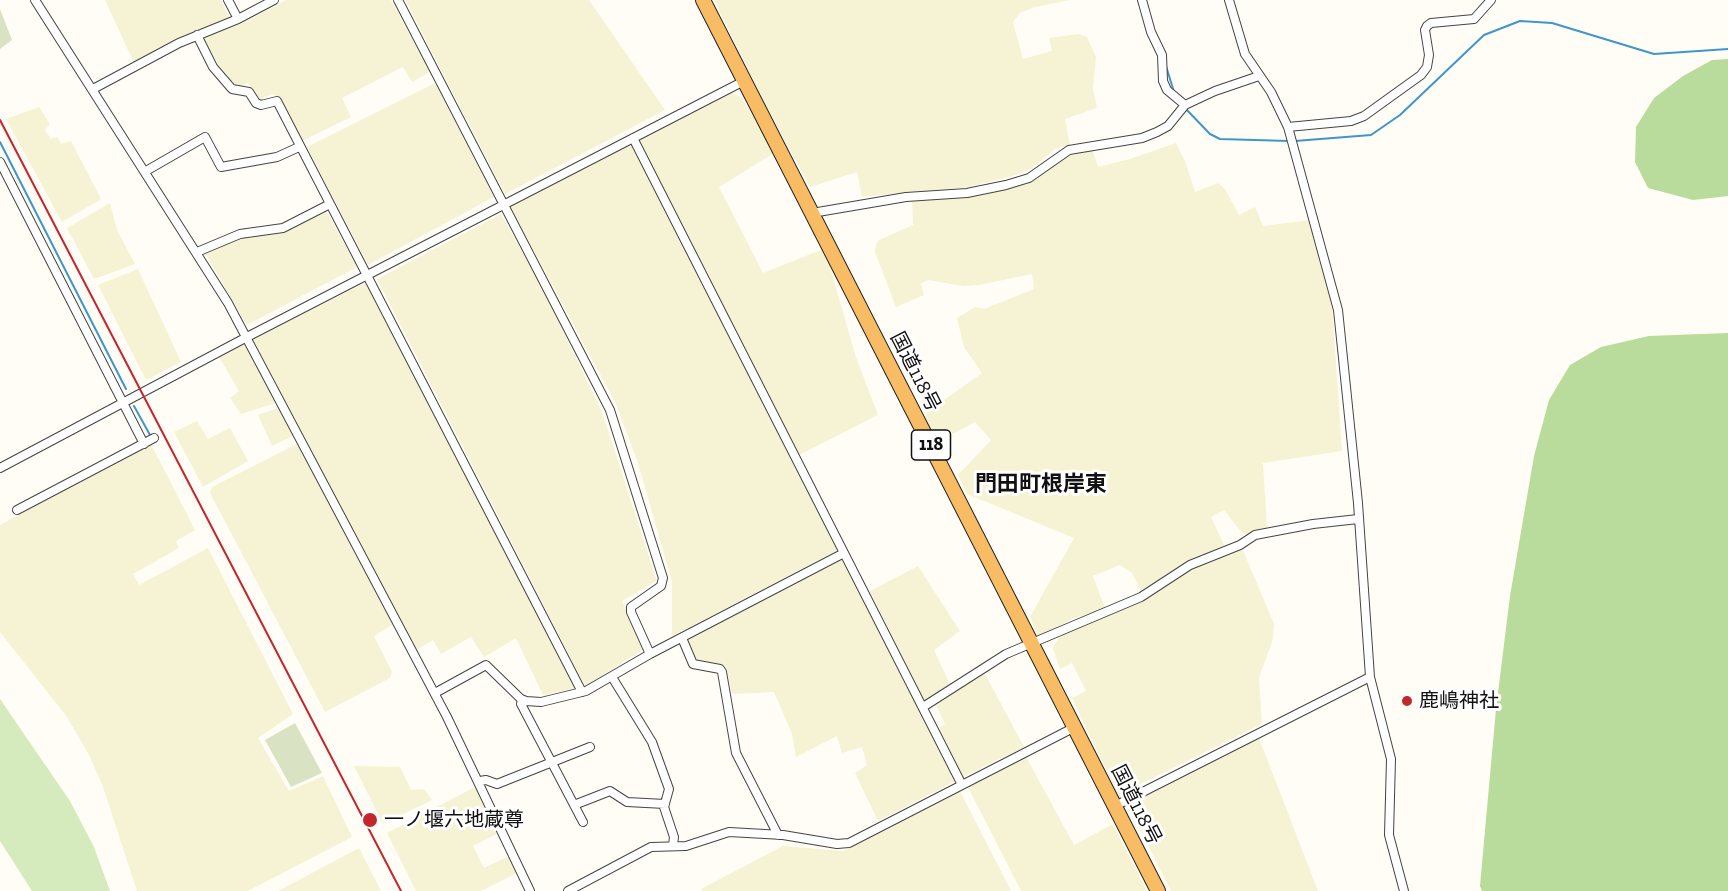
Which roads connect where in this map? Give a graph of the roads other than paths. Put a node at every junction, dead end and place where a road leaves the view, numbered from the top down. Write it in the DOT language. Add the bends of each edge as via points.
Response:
graph roads {
  1 [pos="35,0"];
  2 [pos="228,0"];
  3 [pos="274,0"];
  4 [pos="398,0"];
  5 [pos="703,0"];
  6 [pos="1142,0"];
  7 [pos="1229,0"];
  8 [pos="1491,0"];
  9 [pos="238,19"];
  10 [pos="197,35"];
  11 [pos="1259,76"];
  12 [pos="744,81"];
  13 [pos="93,89"];
  14 [pos="1185,105"];
  15 [pos="1288,127"];
  16 [pos="633,138"];
  17 [pos="299,147"];
  18 [pos="0,162"];
  19 [pos="146,171"];
  20 [pos="330,204"];
  21 [pos="504,204"];
  22 [pos="812,213"];
  23 [pos="196,252"];
  24 [pos="368,275"];
  25 [pos="247,337"];
  26 [pos="122,403"];
  27 [pos="154,438"];
  28 [pos="144,444"];
  29 [pos="0,468"];
  30 [pos="16,510"];
  31 [pos="1358,519"];
  32 [pos="844,552"];
  33 [pos="682,638"];
  34 [pos="1031,643"];
  35 [pos="650,654"];
  36 [pos="612,677"];
  37 [pos="1370,677"];
  38 [pos="582,692"];
  39 [pos="435,693"];
  40 [pos="522,700"];
  41 [pos="923,707"];
  42 [pos="1075,727"];
  43 [pos="590,747"];
  44 [pos="552,762"];
  45 [pos="480,781"];
  46 [pos="962,784"];
  47 [pos="665,804"];
  48 [pos="574,805"];
  49 [pos="1115,806"];
  50 [pos="583,822"];
  51 [pos="778,835"];
  52 [pos="674,845"];
  53 [pos="530,891"];
  54 [pos="567,891"];
  55 [pos="1158,891"];
  56 [pos="1404,891"];
  1 -- 13 [label="street"];
  2 -- 9 [label="street"];
  3 -- 9 [label="street"];
  4 -- 21 [label="street"];
  5 -- 12 [label="highway, 国道118号 / 118"];
  6 -- 14 [label="street" via="1162,55 1163,81 1167,90"];
  7 -- 11 [label="street" via="1245,54"];
  8 -- 15 [label="street" via="1474,19 1427,26 1429,55 1421,75 1364,116 1351,121"];
  9 -- 10 [label="street"];
  10 -- 13 [label="street"];
  10 -- 17 [label="street" via="213,67 232,89 249,92 261,105 277,101"];
  11 -- 14 [label="street"];
  11 -- 15 [label="street"];
  12 -- 16 [label="street"];
  12 -- 22 [label="highway, 国道118号 / 118"];
  13 -- 19 [label="street"];
  14 -- 22 [label="street" via="1168,126 1157,132 1069,150 1029,178 1006,185"];
  15 -- 31 [label="street" via="1338,310"];
  16 -- 21 [label="street"];
  16 -- 32 [label="street"];
  17 -- 19 [label="street" via="276,157 221,167 205,137"];
  17 -- 20 [label="street"];
  18 -- 26 [label="street"];
  19 -- 23 [label="street"];
  20 -- 23 [label="street" via="283,228 240,234"];
  20 -- 24 [label="street"];
  21 -- 24 [label="street"];
  21 -- 35 [label="street" via="610,410 627,461 663,579 661,586 632,607 631,612"];
  22 -- 34 [label="highway, 国道118号 / 118"];
  23 -- 25 [label="street"];
  24 -- 25 [label="street"];
  24 -- 38 [label="street"];
  25 -- 26 [label="street"];
  25 -- 39 [label="street"];
  26 -- 28 [label="street"];
  26 -- 29 [label="street"];
  27 -- 28 [label="street"];
  28 -- 30 [label="street"];
  31 -- 34 [label="street" via="1255,535 1190,566 1141,597"];
  31 -- 37 [label="street"];
  32 -- 33 [label="street"];
  32 -- 41 [label="street"];
  33 -- 35 [label="street"];
  33 -- 51 [label="street" via="693,664 722,672 736,753"];
  34 -- 41 [label="street" via="1006,654"];
  34 -- 42 [label="highway, 国道118号 / 118"];
  35 -- 36 [label="street"];
  36 -- 38 [label="street"];
  36 -- 47 [label="street" via="652,742 669,789"];
  37 -- 49 [label="street"];
  37 -- 56 [label="street" via="1391,759 1389,836"];
  38 -- 40 [label="street" via="541,702"];
  39 -- 40 [label="street" via="486,665"];
  39 -- 45 [label="street"];
  40 -- 44 [label="street"];
  41 -- 46 [label="street"];
  42 -- 46 [label="street"];
  42 -- 49 [label="highway, 国道118号 / 118"];
  43 -- 44 [label="street"];
  44 -- 45 [label="street" via="497,784"];
  44 -- 48 [label="street"];
  45 -- 53 [label="street"];
  46 -- 51 [label="street" via="849,843"];
  47 -- 48 [label="street" via="627,802 610,791"];
  47 -- 52 [label="street"];
  48 -- 50 [label="street"];
  49 -- 55 [label="highway, 国道118号 / 118"];
  51 -- 52 [label="street" via="729,831 686,846"];
  52 -- 54 [label="street" via="651,847"];
}
